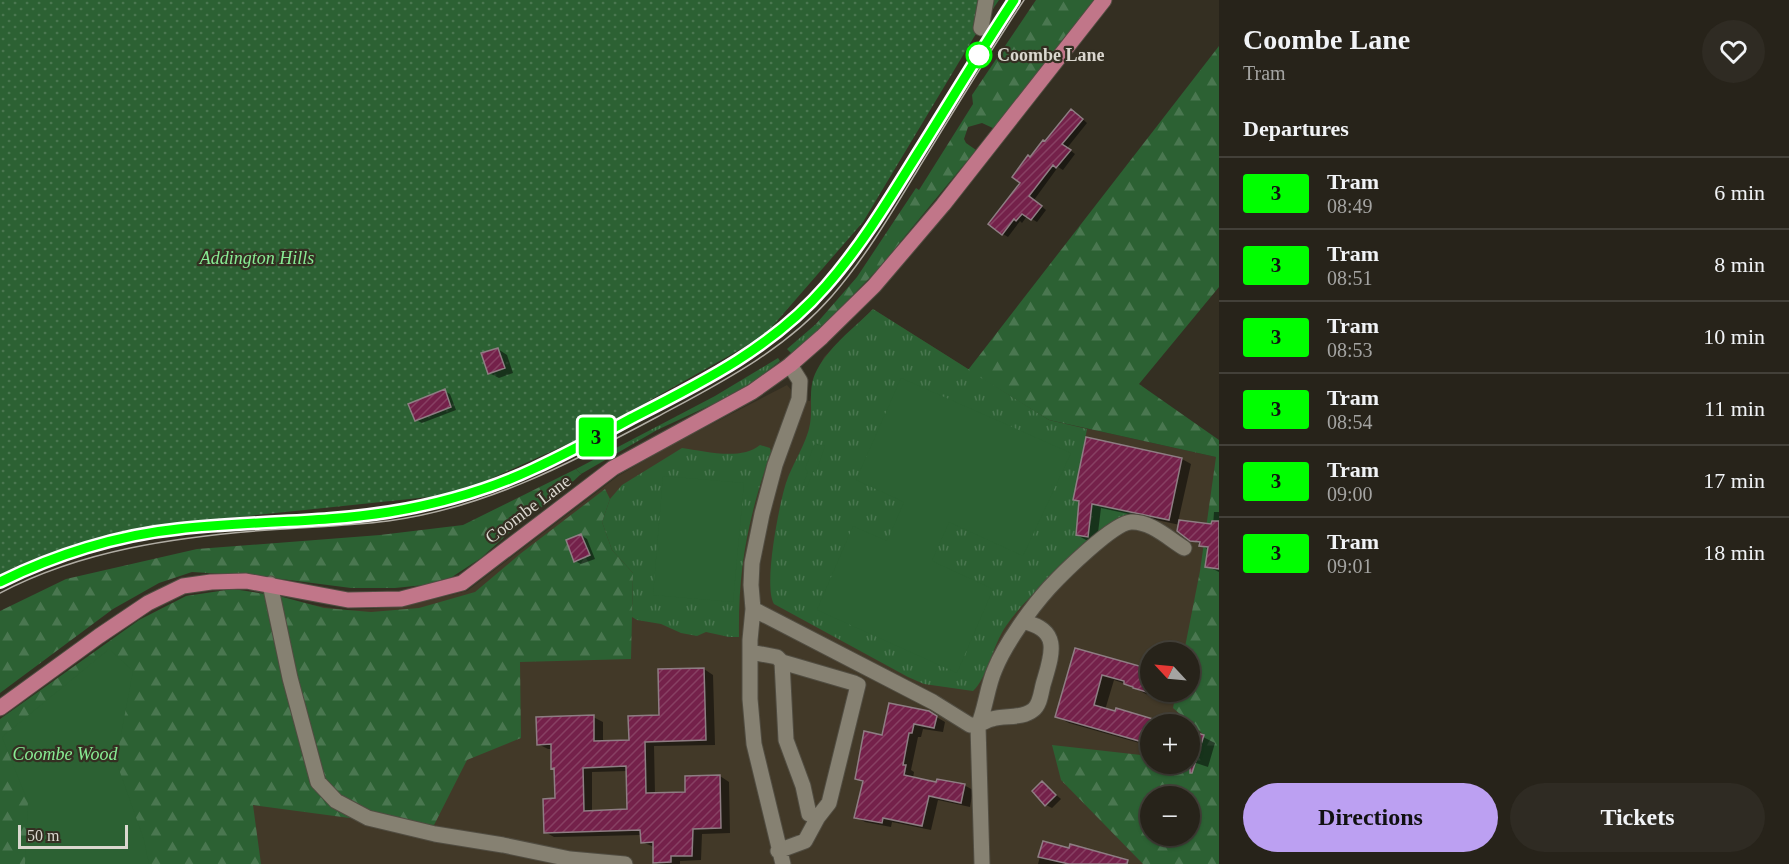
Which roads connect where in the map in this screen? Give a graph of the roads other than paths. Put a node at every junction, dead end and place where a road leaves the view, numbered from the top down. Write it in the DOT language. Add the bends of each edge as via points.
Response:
graph roads {
  1 [pos="986,0"];
  2 [pos="1104,0"];
  3 [pos="981,28"];
  4 [pos="790,365"];
  5 [pos="1184,548"];
  6 [pos="270,584"];
  7 [pos="753,609"];
  8 [pos="1024,622"];
  9 [pos="750,652"];
  10 [pos="782,662"];
  11 [pos="0,708"];
  12 [pos="978,726"];
  13 [pos="818,817"];
  14 [pos="780,858"];
  15 [pos="626,864"];
  16 [pos="982,864"];
  1 -- 3 [label="street"];
  2 -- 4 [label="main road, Coombe Lane" via="905,251 852,308"];
  4 -- 6 [label="main road, Coombe Lane" via="752,392 613,468 462,583 401,599 348,600"];
  4 -- 7 [label="street" via="800,381 799,399 775,465 756,539 751,585"];
  5 -- 8 [label="street" via="1149,525 1130,522 1112,530 1049,589"];
  6 -- 11 [label="main road, Coombe Lane" via="239,581 183,586 148,603"];
  6 -- 15 [label="street" via="318,782 336,801 368,818 435,834 570,859"];
  7 -- 9 [label="street"];
  7 -- 12 [label="street"];
  8 -- 12 [label="street" via="994,669"];
  8 -- 12 [label="street" via="1042,629 1052,644 1037,706 1026,714 993,718"];
  9 -- 10 [label="street" via="777,657"];
  9 -- 14 [label="street" via="754,744"];
  10 -- 13 [label="street" via="786,740 809,814"];
  10 -- 13 [label="street" via="858,685 829,803"];
  12 -- 16 [label="street"];
  13 -- 14 [label="street" via="805,842"];
}
